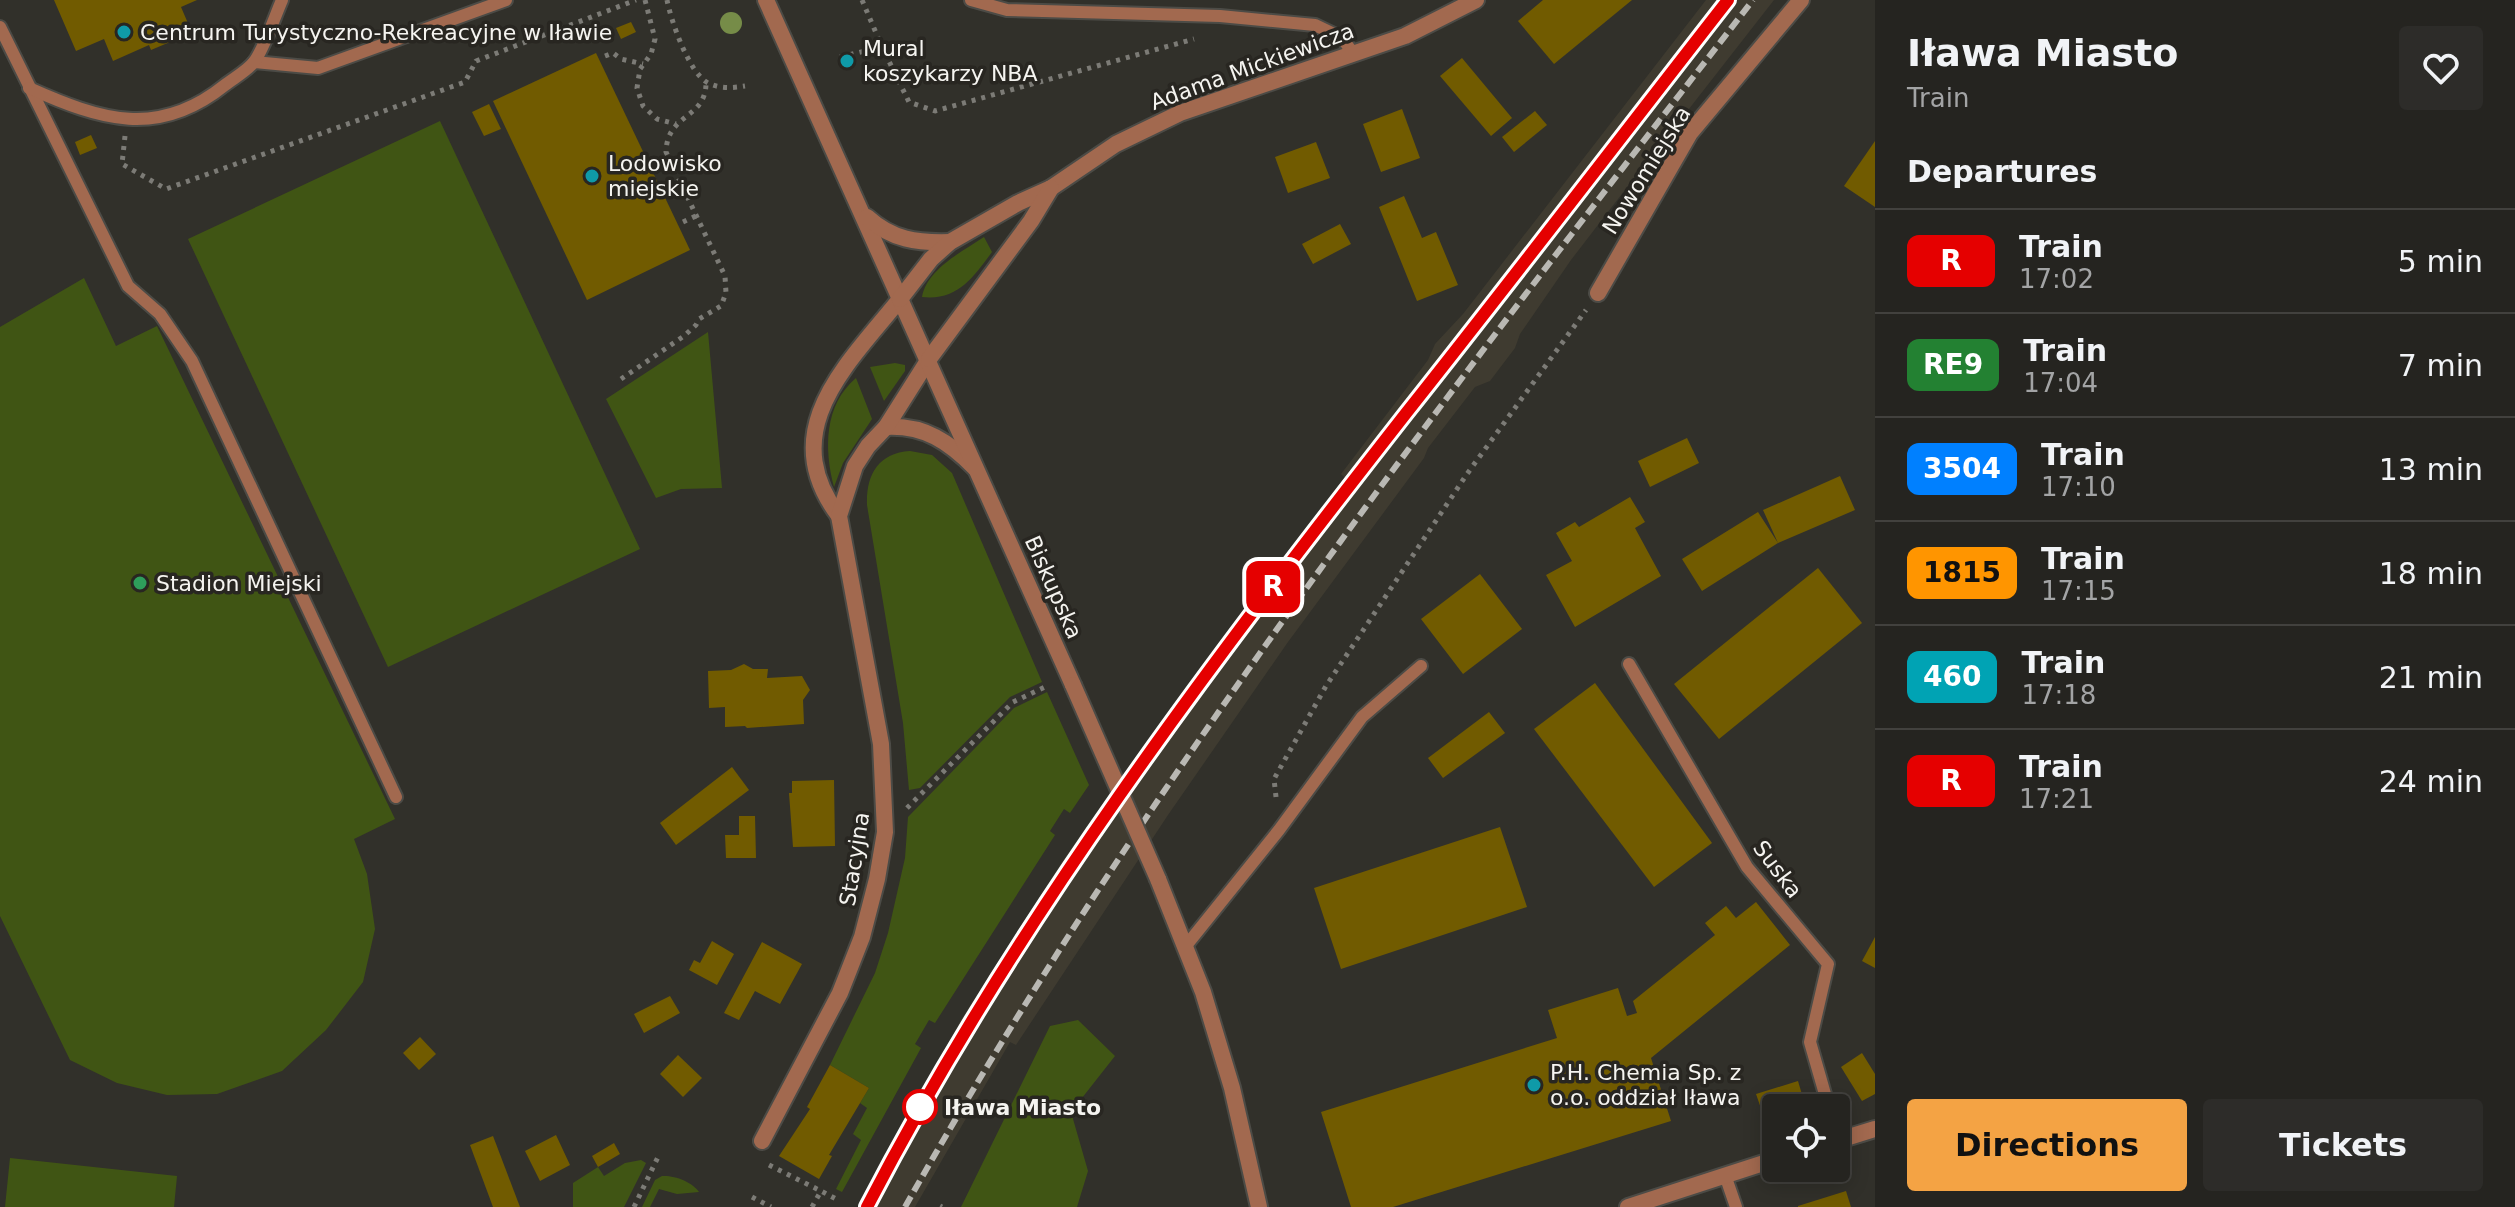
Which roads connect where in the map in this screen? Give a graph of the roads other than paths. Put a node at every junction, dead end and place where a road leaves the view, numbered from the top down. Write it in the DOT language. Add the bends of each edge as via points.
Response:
graph roads {
  1 [pos="282,0"];
  2 [pos="506,0"];
  3 [pos="766,0"];
  4 [pos="971,0"];
  5 [pos="1476,0"];
  6 [pos="1801,0"];
  7 [pos="0,27"];
  8 [pos="1353,53"];
  9 [pos="254,62"];
  10 [pos="29,88"];
  11 [pos="1051,188"];
  12 [pos="861,210"];
  13 [pos="950,242"];
  14 [pos="1598,293"];
  15 [pos="900,299"];
  16 [pos="929,359"];
  17 [pos="886,427"];
  18 [pos="978,471"];
  19 [pos="839,516"];
  20 [pos="1629,664"];
  21 [pos="1421,666"];
  22 [pos="396,797"];
  23 [pos="1185,947"];
  24 [pos="1825,1094"];
  25 [pos="1875,1129"];
  26 [pos="1850,1135"];
  27 [pos="762,1141"];
  28 [pos="1762,1163"];
  29 [pos="1725,1175"];
  30 [pos="1259,1207"];
  31 [pos="1628,1207"];
  32 [pos="1736,1207"];
  1 -- 9 [label="lane"];
  2 -- 9 [label="lane" via="318,68"];
  3 -- 12 [label="street, Biskupska"];
  4 -- 8 [label="lane" via="1007,10 1220,16 1315,25 1342,38"];
  5 -- 8 [label="street, Adama Mickiewicza" via="1405,36"];
  6 -- 14 [label="street, Nowomiejska" via="1690,133"];
  7 -- 10 [label="lane"];
  8 -- 11 [label="street, Adama Mickiewicza" via="1168,118 1083,163"];
  9 -- 10 [label="lane" via="211,97 174,115 126,121 68,106"];
  10 -- 22 [label="lane" via="128,286 160,314 192,361"];
  11 -- 13 [label="street, Adama Mickiewicza"];
  11 -- 16 [label="street, Adama Mickiewicza"];
  12 -- 13 [label="street" via="882,231 898,237"];
  12 -- 15 [label="street, Biskupska"];
  13 -- 15 [label="street, Adama Mickiewicza"];
  15 -- 16 [label="street, Biskupska"];
  15 -- 19 [label="street, Stacyjna" via="835,380 815,428 817,474 824,496"];
  16 -- 17 [label="street, Stacyjna"];
  16 -- 18 [label="street, Biskupska"];
  17 -- 18 [label="street" via="914,428 940,438"];
  17 -- 19 [label="street, Stacyjna" via="855,466"];
  18 -- 23 [label="street, Biskupska, bridge"];
  19 -- 27 [label="street, Stacyjna" via="881,744 885,832 862,937 840,993"];
  20 -- 24 [label="lane, Suska" via="1747,867 1828,964 1810,1042"];
  21 -- 23 [label="lane" via="1362,717"];
  23 -- 30 [label="street, Biskupska" via="1232,1088"];
  25 -- 26 [label="street"];
  28 -- 29 [label="street"];
  29 -- 31 [label="street"];
  29 -- 32 [label="lane"];
}
